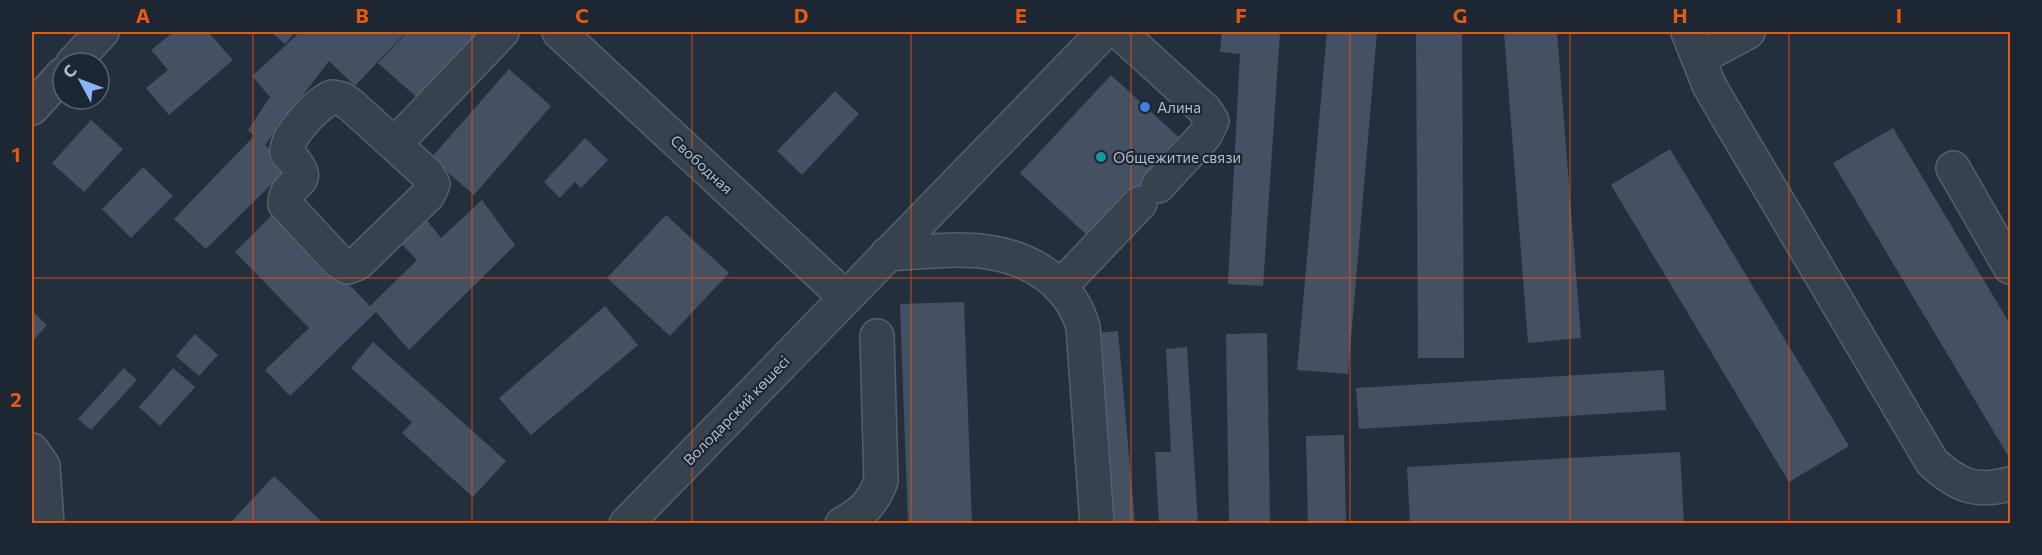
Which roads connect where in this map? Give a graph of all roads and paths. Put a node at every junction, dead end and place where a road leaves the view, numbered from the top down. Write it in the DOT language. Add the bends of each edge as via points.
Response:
graph roads {
  1 [pos="102,32"];
  2 [pos="502,32"];
  3 [pos="559,32"];
  4 [pos="1104,32"];
  5 [pos="1119,32"];
  6 [pos="1748,32"];
  7 [pos="1694,45"];
  8 [pos="84,51"];
  9 [pos="51,87"];
  10 [pos="32,108"];
  11 [pos="395,144"];
  12 [pos="1953,168"];
  13 [pos="887,254"];
  14 [pos="2010,267"];
  15 [pos="1060,287"];
  16 [pos="845,297"];
  17 [pos="877,336"];
  18 [pos="32,450"];
  19 [pos="2010,484"];
  20 [pos="47,524"];
  21 [pos="626,524"];
  22 [pos="842,524"];
  23 [pos="1097,524"];
  1 -- 8 [label="street"];
  2 -- 11 [label="street"];
  3 -- 16 [label="street, Свободная"];
  4 -- 13 [label="street, Володарский көшесі"];
  5 -- 15 [label="street" via="1205,110 1212,121 1205,135"];
  6 -- 7 [label="street"];
  7 -- 19 [label="street" via="1709,85 1932,462 1963,485 1982,489"];
  9 -- 10 [label="street"];
  11 -- 11 [label="street" via="351,105 332,97 317,107 288,144 287,153 303,174 285,204 343,265 358,263 433,189 431,178"];
  12 -- 14 [label="street"];
  13 -- 15 [label="street" via="996,251 1029,264"];
  13 -- 16 [label="street, Володарский көшесі"];
  15 -- 23 [label="street" via="1078,309 1083,327"];
  16 -- 21 [label="street, Володарский көшесі"];
  17 -- 22 [label="street" via="881,481 874,499"];
  18 -- 20 [label="street" via="43,466"];
}
